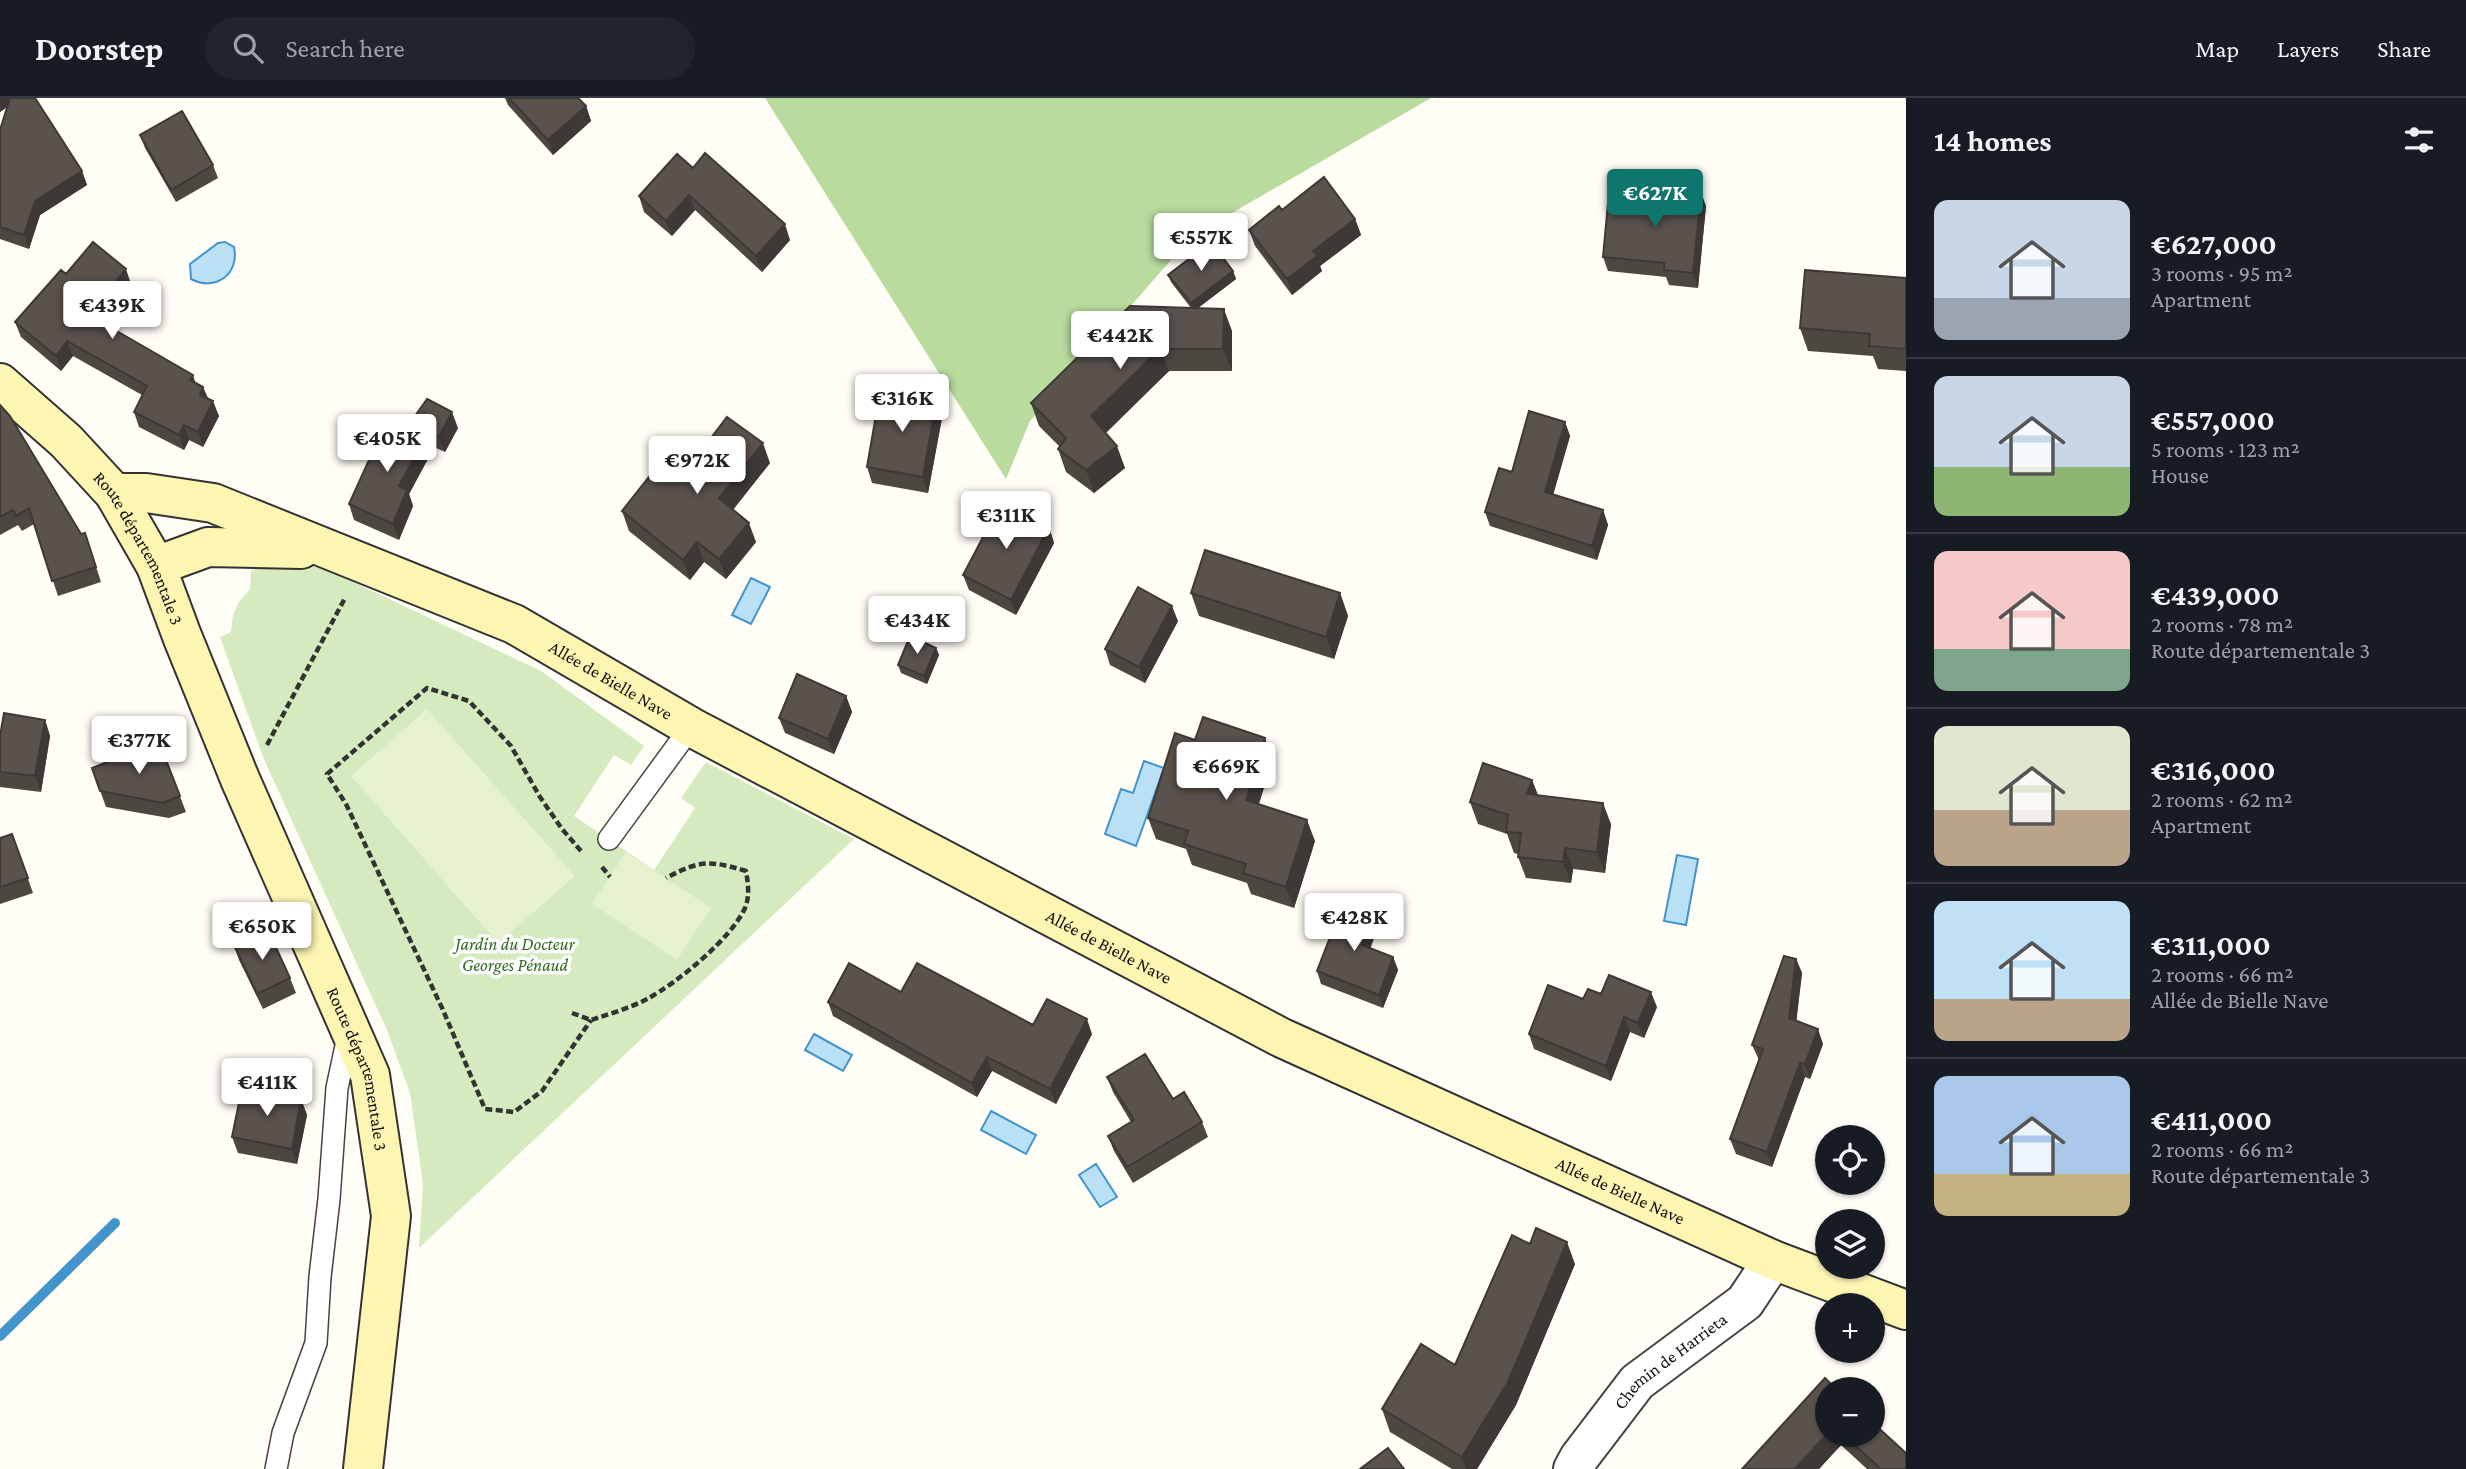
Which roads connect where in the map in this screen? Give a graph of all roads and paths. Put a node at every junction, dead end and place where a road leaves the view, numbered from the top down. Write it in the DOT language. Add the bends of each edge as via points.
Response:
graph roads {
  1 [pos="0,383"];
  2 [pos="114,493"];
  3 [pos="330,550"];
  4 [pos="156,566"];
  5 [pos="691,727"];
  6 [pos="609,839"];
  7 [pos="587,855"];
  8 [pos="594,861"];
  9 [pos="610,877"];
  10 [pos="666,878"];
  11 [pos="572,1013"];
  12 [pos="591,1020"];
  13 [pos="349,1028"];
  14 [pos="1773,1260"];
  15 [pos="1906,1310"];
  16 [pos="275,1469"];
  17 [pos="363,1469"];
  18 [pos="1573,1469"];
  1 -- 2 [label="street, Route départementale 3" via="66,441"];
  2 -- 3 [label="street, Allée de Bielle Nave" via="213,503"];
  2 -- 4 [label="street, Route départementale 3"];
  3 -- 4 [label="street, Allée de Bielle Nave" via="208,547"];
  3 -- 5 [label="street, Allée de Bielle Nave" via="514,624"];
  4 -- 13 [label="street, Route départementale 3" via="240,779"];
  5 -- 6 [label="lane"];
  5 -- 14 [label="street, Allée de Bielle Nave" via="1282,1038"];
  7 -- 12 [label="path" via="562,829 511,746 469,701 427,688 327,774 346,804 485,1109 514,1112 542,1091"];
  8 -- 9 [label="path"];
  10 -- 12 [label="path" via="694,863 720,863 746,871 746,906 730,932 699,962 647,999"];
  11 -- 12 [label="path"];
  13 -- 16 [label="lane" via="337,1088 316,1343 283,1433"];
  13 -- 17 [label="street, Route départementale 3" via="370,1075 391,1216"];
  14 -- 15 [label="street, Allée de Bielle Nave"];
  14 -- 18 [label="street, Chemin de Harrieta" via="1745,1302 1637,1382"];
}
